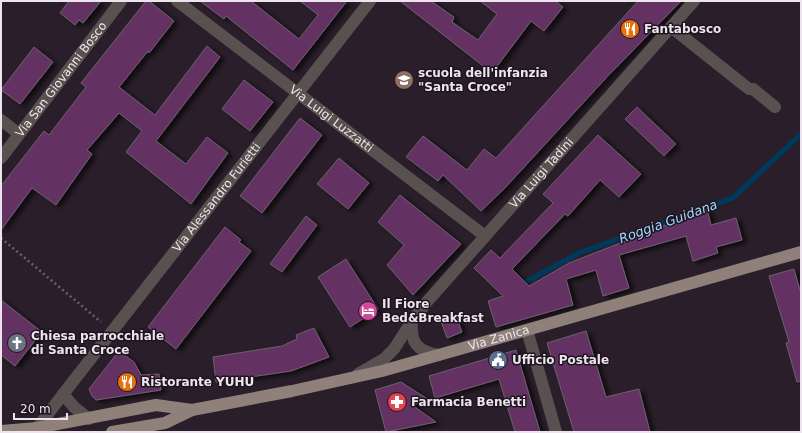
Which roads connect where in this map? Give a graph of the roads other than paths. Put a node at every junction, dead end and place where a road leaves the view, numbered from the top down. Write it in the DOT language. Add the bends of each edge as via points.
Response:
graph roads {
  1 [pos="121,1"];
  2 [pos="177,1"];
  3 [pos="370,1"];
  4 [pos="694,1"];
  5 [pos="671,27"];
  6 [pos="298,94"];
  7 [pos="775,108"];
  8 [pos="1,120"];
  9 [pos="19,134"];
  10 [pos="1,158"];
  11 [pos="485,236"];
  12 [pos="801,252"];
  13 [pos="412,320"];
  14 [pos="527,330"];
  15 [pos="439,355"];
  16 [pos="352,378"];
  17 [pos="63,394"];
  18 [pos="192,410"];
  19 [pos="48,413"];
  20 [pos="89,419"];
  21 [pos="61,428"];
  22 [pos="34,430"];
  23 [pos="1,431"];
  24 [pos="112,432"];
  25 [pos="556,432"];
  1 -- 9 [label="street, Via San Giovanni Bosco"];
  2 -- 6 [label="street, Via Luigi Luzzatti"];
  3 -- 6 [label="street, Via Alessandro Furietti"];
  4 -- 5 [label="street, Via Luigi Tadini"];
  5 -- 7 [label="street"];
  5 -- 11 [label="street, Via Luigi Tadini"];
  6 -- 11 [label="street, Via Luigi Luzzatti"];
  6 -- 17 [label="street, Via Alessandro Furietti"];
  8 -- 9 [label="street"];
  9 -- 10 [label="street, Via San Giovanni Bosco"];
  11 -- 13 [label="street, Via Luigi Tadini"];
  12 -- 14 [label="main road, Via Zanica"];
  13 -- 15 [label="street" via="415,344 429,353"];
  13 -- 16 [label="street, Via Luigi Tadini" via="394,349 384,359"];
  14 -- 15 [label="main road, Via Zanica"];
  14 -- 25 [label="street"];
  15 -- 16 [label="main road, Via Zanica"];
  16 -- 18 [label="main road, Via Zanica"];
  17 -- 19 [label="street, Via Alessandro Furietti"];
  17 -- 20 [label="street"];
  18 -- 20 [label="main road, Via Zanica" via="156,405"];
  18 -- 24 [label="main road, Via Zanica" via="165,423"];
  19 -- 21 [label="street"];
  19 -- 22 [label="street, Via Alessandro Furietti"];
  20 -- 21 [label="main road, Via Zanica"];
  21 -- 22 [label="main road, Via Zanica"];
  22 -- 23 [label="main road, Via Zanica"];
}
